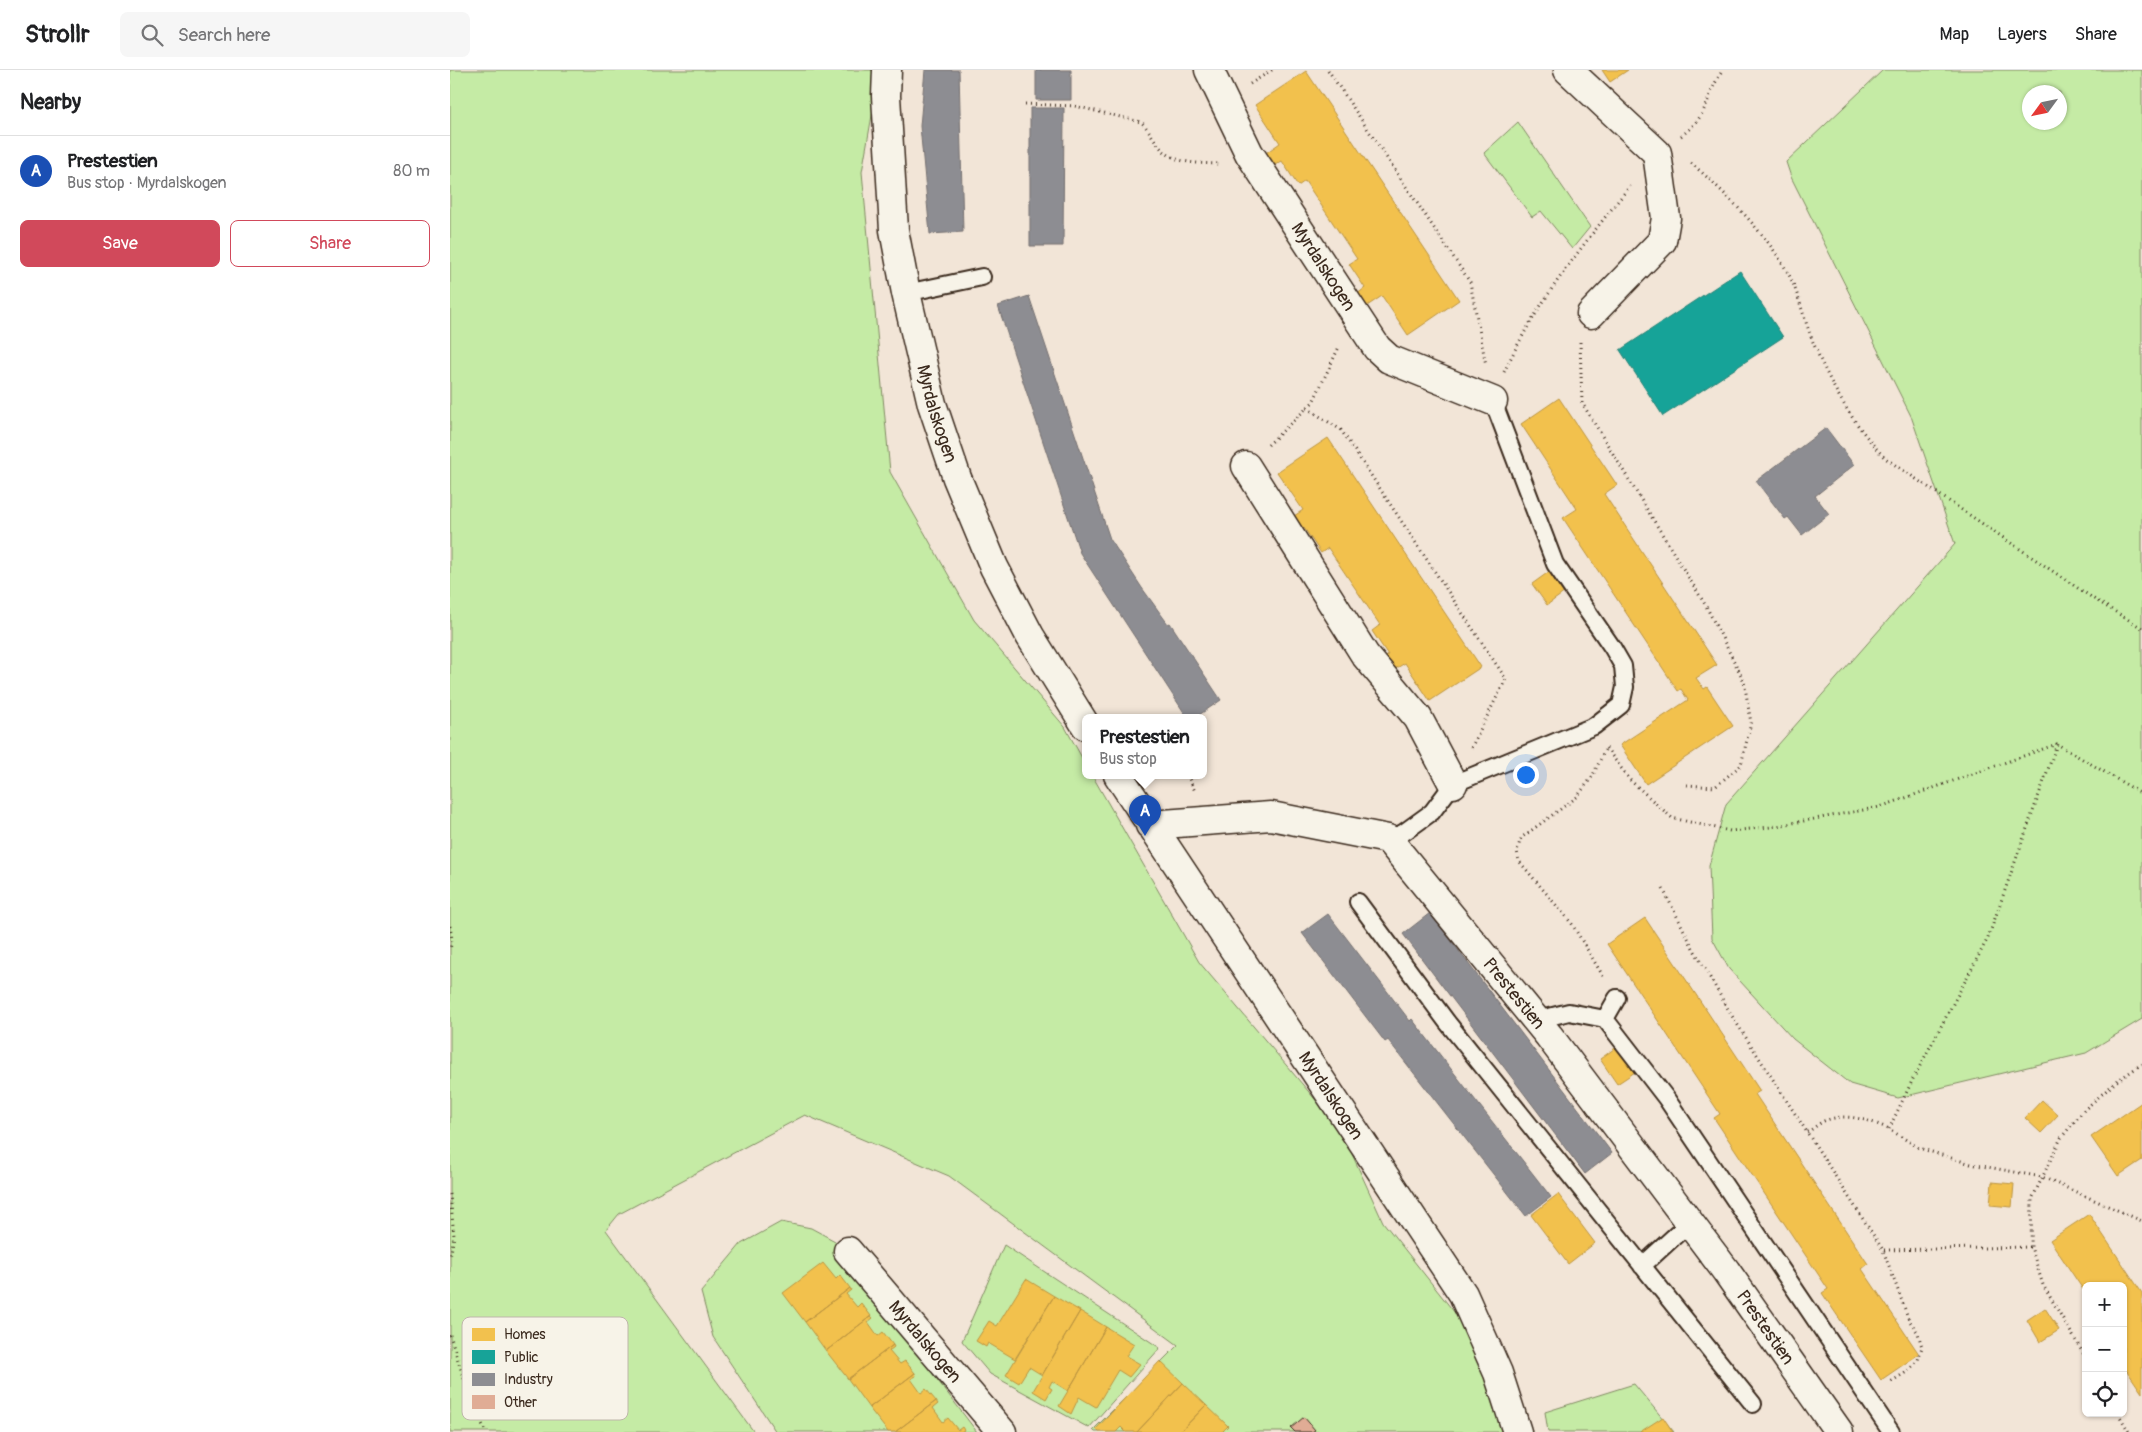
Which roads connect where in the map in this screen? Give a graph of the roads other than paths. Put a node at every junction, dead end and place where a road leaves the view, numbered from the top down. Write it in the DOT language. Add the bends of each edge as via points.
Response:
graph roads {
  1 [pos="887,70"];
  2 [pos="1209,70"];
  3 [pos="1568,70"];
  4 [pos="982,277"];
  5 [pos="906,293"];
  6 [pos="1592,314"];
  7 [pos="1493,401"];
  8 [pos="1246,466"];
  9 [pos="1082,720"];
  10 [pos="1121,779"];
  11 [pos="1453,784"];
  12 [pos="1150,826"];
  13 [pos="1388,840"];
  14 [pos="1358,902"];
  15 [pos="1617,998"];
  16 [pos="1605,1019"];
  17 [pos="1536,1020"];
  18 [pos="1689,1223"];
  19 [pos="848,1250"];
  20 [pos="1642,1266"];
  21 [pos="1753,1404"];
  22 [pos="1002,1432"];
  23 [pos="1517,1432"];
  24 [pos="1839,1432"];
  25 [pos="1891,1432"];
  1 -- 5 [label="street, Myrdalskogen" via="894,230"];
  2 -- 7 [label="street, Myrdalskogen" via="1249,154 1377,348 1389,359"];
  3 -- 6 [label="street" via="1657,153 1666,218 1662,241"];
  4 -- 5 [label="lane"];
  5 -- 9 [label="street, Myrdalskogen" via="932,404 957,478 990,558 1030,636"];
  7 -- 11 [label="lane" via="1555,564 1612,646 1623,666 1625,687 1621,705 1594,726"];
  8 -- 11 [label="street" via="1365,655 1418,718"];
  10 -- 12 [label="street, Myrdalskogen"];
  11 -- 13 [label="lane" via="1432,812"];
  12 -- 13 [label="street" via="1272,816"];
  12 -- 23 [label="street, Myrdalskogen" via="1463,1294 1498,1372"];
  13 -- 17 [label="street, Prestestien"];
  14 -- 20 [label="lane" via="1448,1022"];
  15 -- 16 [label="lane"];
  16 -- 17 [label="lane" via="1569,1012"];
  16 -- 25 [label="lane" via="1666,1098"];
  17 -- 18 [label="street, Prestestien"];
  18 -- 20 [label="lane"];
  18 -- 24 [label="street, Prestestien"];
  19 -- 22 [label="street, Myrdalskogen"];
  20 -- 21 [label="lane"];
}
